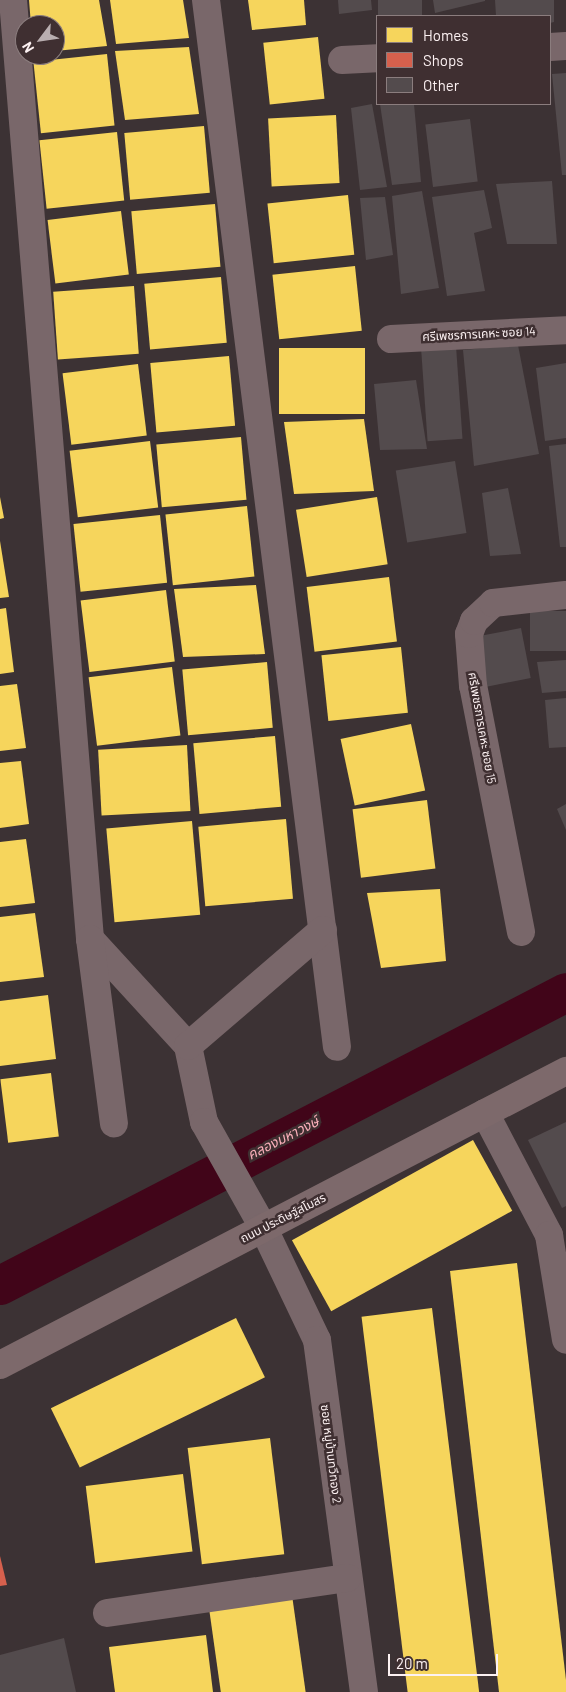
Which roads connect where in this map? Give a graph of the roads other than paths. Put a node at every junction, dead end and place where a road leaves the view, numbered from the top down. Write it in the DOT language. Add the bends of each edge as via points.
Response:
graph roads {
  1 [pos="13,0"];
  2 [pos="206,0"];
  3 [pos="566,46"];
  4 [pos="551,47"];
  5 [pos="376,58"];
  6 [pos="342,60"];
  7 [pos="566,330"];
  8 [pos="392,339"];
  9 [pos="566,595"];
  10 [pos="323,930"];
  11 [pos="521,932"];
  12 [pos="90,939"];
  13 [pos="188,1046"];
  14 [pos="336,1047"];
  15 [pos="566,1071"];
  16 [pos="485,1113"];
  17 [pos="114,1122"];
  18 [pos="263,1228"];
  19 [pos="566,1340"];
  20 [pos="0,1365"];
  21 [pos="347,1578"];
  22 [pos="107,1613"];
  23 [pos="364,1692"];
  1 -- 12 [label="street"];
  2 -- 10 [label="street"];
  3 -- 4 [label="street"];
  5 -- 6 [label="street"];
  7 -- 8 [label="street, ศรีเพชรการเคหะ ซอย 14"];
  9 -- 11 [label="street, ศรีเพชรการเคหะ ซอย 15" via="494,603 474,621 470,634 473,686"];
  10 -- 13 [label="street"];
  10 -- 14 [label="street"];
  12 -- 13 [label="street"];
  12 -- 17 [label="street"];
  13 -- 18 [label="street, ซอย หมู่บ้านทวีทอง 2" via="204,1122"];
  15 -- 16 [label="street, ถนน ประดิษฐ์สโมสร"];
  16 -- 18 [label="street, ถนน ประดิษฐ์สโมสร"];
  16 -- 19 [label="street" via="549,1235"];
  18 -- 20 [label="street, ถนน ประดิษฐ์สโมสร"];
  18 -- 21 [label="street, ซอย หมู่บ้านทวีทอง 2" via="317,1340"];
  21 -- 22 [label="street"];
  21 -- 23 [label="street, ซอย หมู่บ้านทวีทอง 2"];
}
